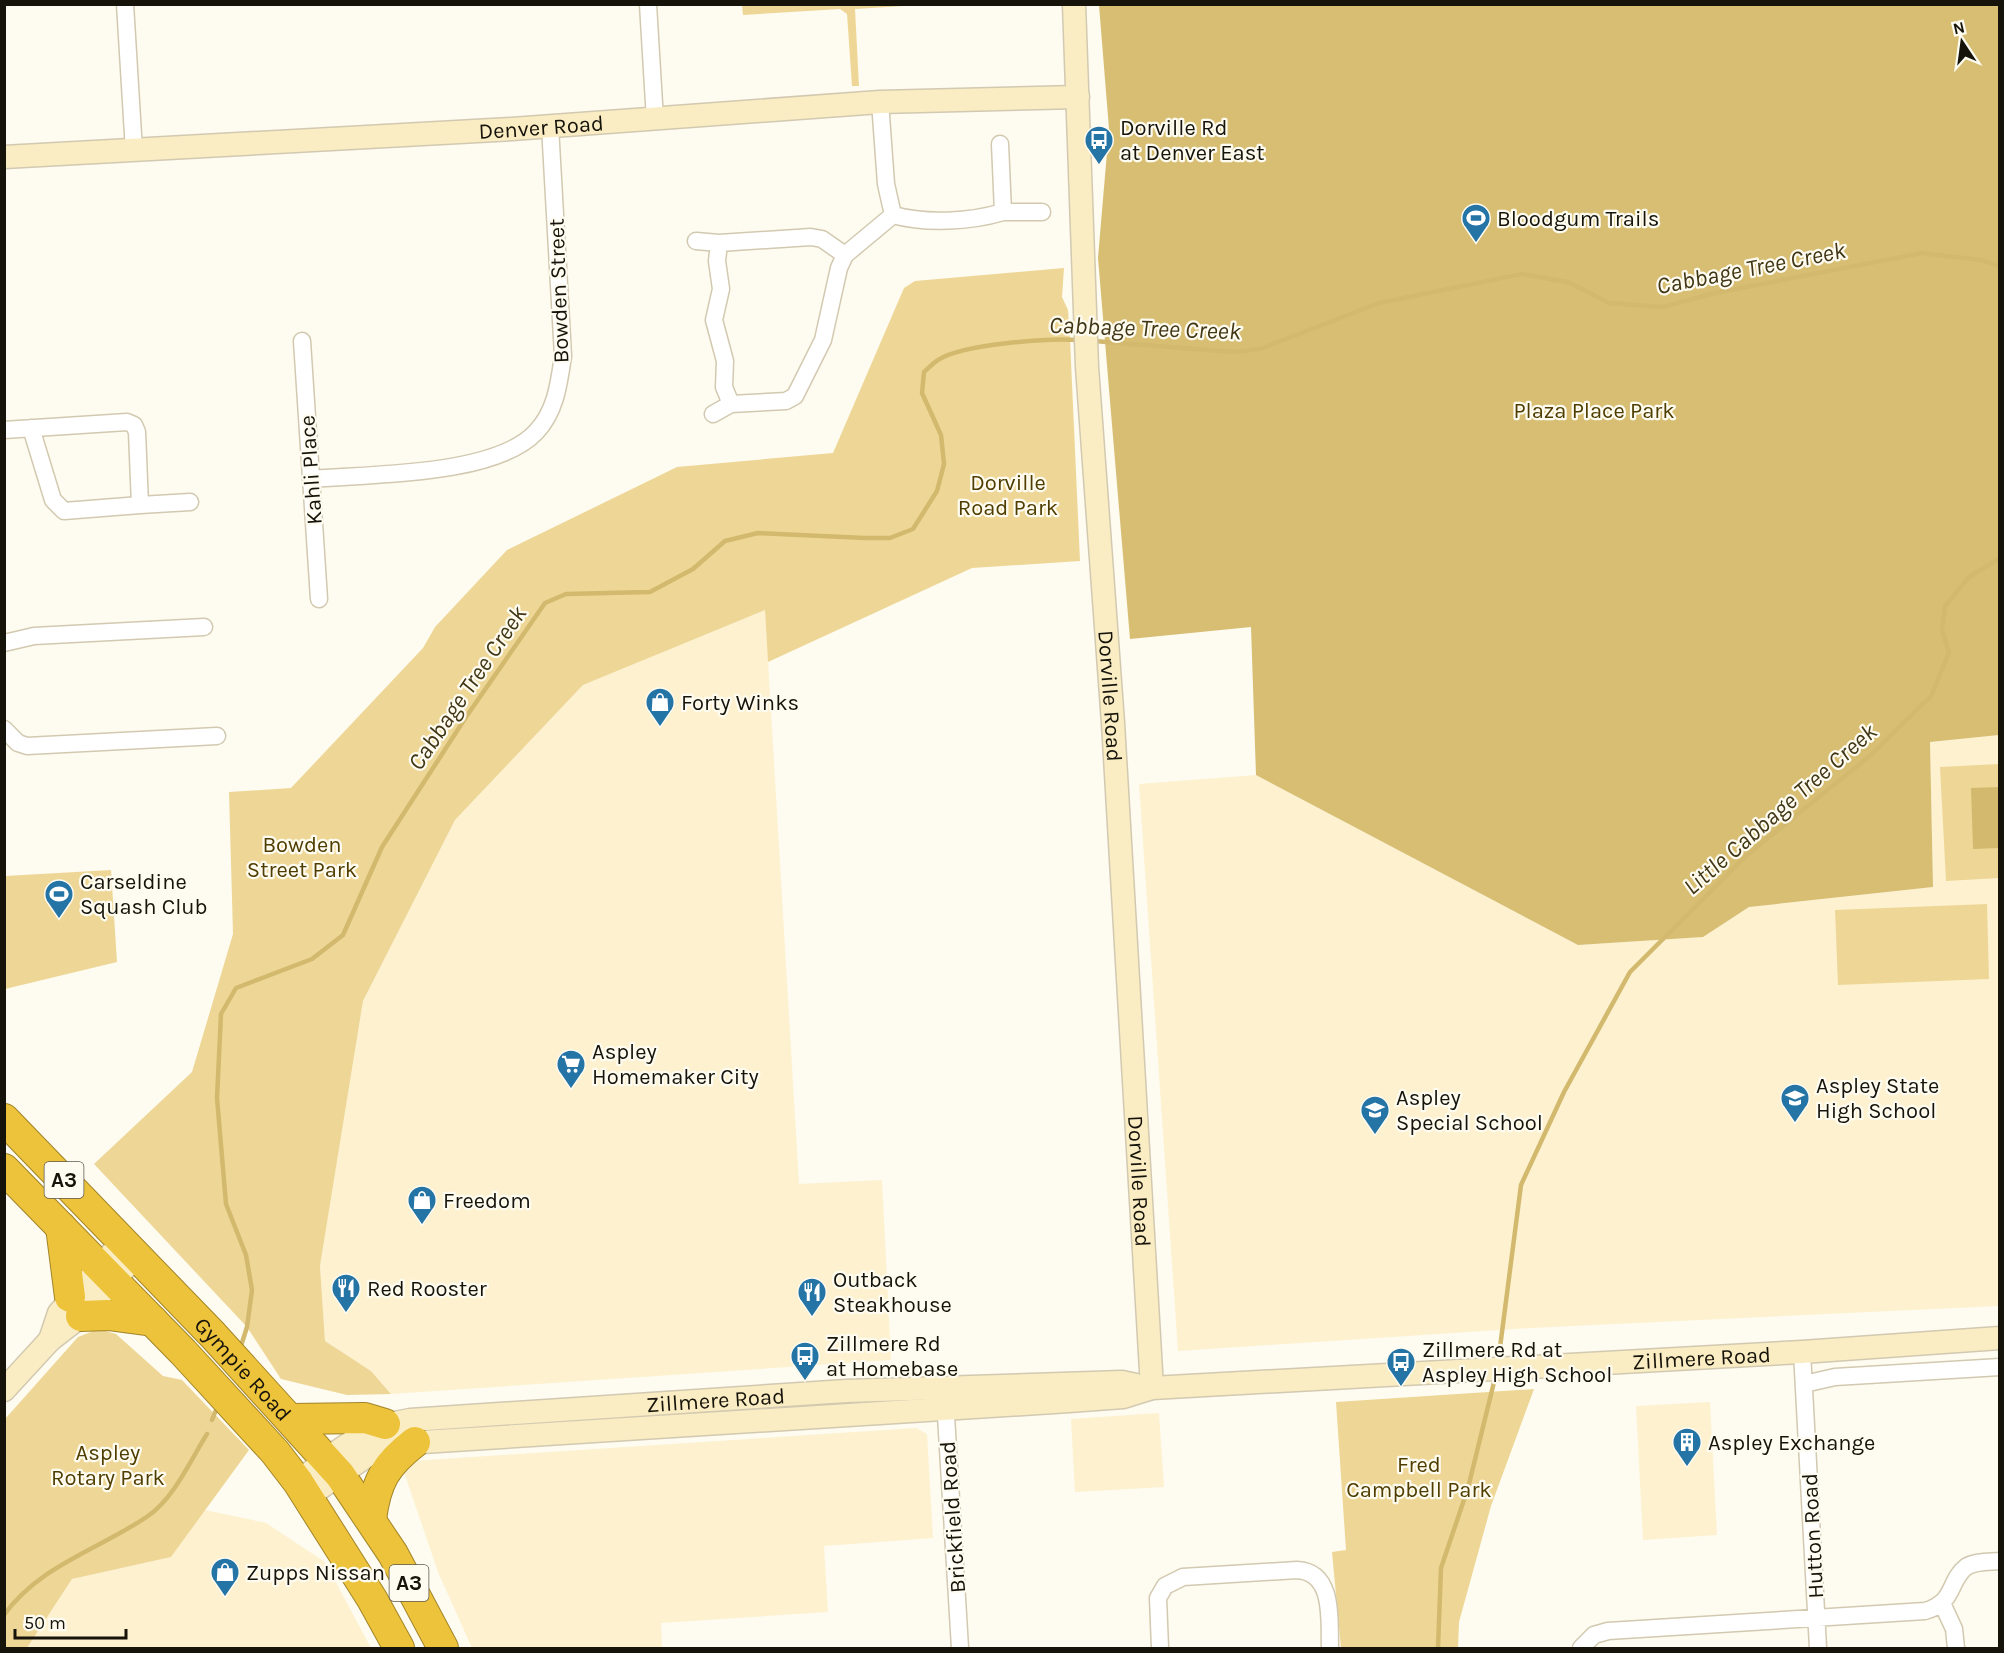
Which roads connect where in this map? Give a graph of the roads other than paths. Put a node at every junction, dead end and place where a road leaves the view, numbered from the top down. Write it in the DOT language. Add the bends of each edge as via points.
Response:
graph roads {
  1 [pos="125,4"];
  2 [pos="648,4"];
  3 [pos="1074,4"];
  4 [pos="1078,97"];
  5 [pos="880,102"];
  6 [pos="655,120"];
  7 [pos="550,126"];
  8 [pos="1000,144"];
  9 [pos="134,151"];
  10 [pos="4,157"];
  11 [pos="1003,212"];
  12 [pos="1042,212"];
  13 [pos="893,215"];
  14 [pos="696,241"];
  15 [pos="719,243"];
  16 [pos="844,255"];
  17 [pos="302,341"];
  18 [pos="732,404"];
  19 [pos="713,414"];
  20 [pos="31,428"];
  21 [pos="4,430"];
  22 [pos="311,479"];
  23 [pos="190,502"];
  24 [pos="140,505"];
  25 [pos="319,599"];
  26 [pos="204,627"];
  27 [pos="4,643"];
  28 [pos="4,729"];
  29 [pos="217,736"];
  30 [pos="4,1119"];
  31 [pos="4,1169"];
  32 [pos="61,1227"];
  33 [pos="129,1249"];
  34 [pos="106,1274"];
  35 [pos="76,1307"];
  36 [pos="153,1321"];
  37 [pos="2000,1338"];
  38 [pos="1802,1352"];
  39 [pos="2000,1367"];
  40 [pos="1804,1384"];
  41 [pos="1152,1388"];
  42 [pos="4,1390"];
  43 [pos="944,1397"];
  44 [pos="281,1409"];
  45 [pos="385,1424"];
  46 [pos="415,1442"];
  47 [pos="334,1467"];
  48 [pos="303,1490"];
  49 [pos="372,1519"];
  50 [pos="2000,1561"];
  51 [pos="1942,1603"];
  52 [pos="1817,1618"];
  53 [pos="399,1648"];
  54 [pos="443,1648"];
  55 [pos="960,1648"];
  56 [pos="1160,1648"];
  57 [pos="1330,1648"];
  58 [pos="1581,1648"];
  59 [pos="1818,1648"];
  60 [pos="1956,1648"];
  1 -- 9 [label="street"];
  2 -- 6 [label="street"];
  3 -- 4 [label="street, Dorville Road"];
  4 -- 5 [label="street, Denver Road"];
  4 -- 41 [label="street, Dorville Road" via="1087,367 1114,735"];
  5 -- 6 [label="street, Denver Road"];
  5 -- 13 [label="street" via="886,184"];
  6 -- 7 [label="street, Denver Road"];
  7 -- 9 [label="street, Denver Road"];
  7 -- 22 [label="street, Bowden Street" via="563,356 551,411 536,433 509,452 479,462"];
  8 -- 11 [label="street"];
  9 -- 10 [label="street, Denver Road"];
  11 -- 12 [label="street"];
  11 -- 13 [label="street" via="984,218 911,220"];
  13 -- 16 [label="street"];
  14 -- 15 [label="street"];
  15 -- 16 [label="street" via="811,237 822,239"];
  15 -- 18 [label="street" via="721,289 714,320 725,361 724,387"];
  16 -- 18 [label="street" via="824,340 795,396 786,401"];
  17 -- 22 [label="street, Kahli Place"];
  18 -- 19 [label="street"];
  20 -- 21 [label="street"];
  20 -- 24 [label="street" via="58,507 64,511"];
  20 -- 24 [label="street" via="127,422 134,425 138,432"];
  22 -- 25 [label="street, Kahli Place"];
  23 -- 24 [label="street"];
  26 -- 27 [label="street" via="34,636"];
  28 -- 29 [label="street" via="27,746"];
  30 -- 33 [label="highway, Gympie Road / A3"];
  31 -- 32 [label="highway, Gympie Road / A3"];
  32 -- 34 [label="highway, Gympie Road / A3"];
  32 -- 35 [label="highway"];
  33 -- 34 [label="street"];
  33 -- 44 [label="highway, Gympie Road / A3"];
  34 -- 35 [label="street"];
  34 -- 36 [label="highway, Gympie Road / A3"];
  35 -- 36 [label="highway"];
  35 -- 42 [label="street" via="58,1313 50,1340"];
  36 -- 48 [label="highway, Gympie Road / A3" via="254,1428"];
  37 -- 38 [label="street, Zillmere Road"];
  38 -- 40 [label="street, Hutton Road"];
  38 -- 41 [label="street, Zillmere Road"];
  39 -- 40 [label="street" via="1835,1377"];
  40 -- 52 [label="street, Hutton Road"];
  41 -- 43 [label="street, Zillmere Road" via="1122,1382"];
  43 -- 45 [label="street, Zillmere Road" via="540,1410"];
  43 -- 46 [label="street, Zillmere Road"];
  43 -- 55 [label="street, Brickfield Road"];
  44 -- 45 [label="highway" via="365,1418"];
  44 -- 47 [label="highway, Gympie Road / A3"];
  45 -- 47 [label="street, Zillmere Road" via="353,1440"];
  46 -- 47 [label="street, Zillmere Road" via="391,1444"];
  46 -- 49 [label="highway" via="395,1458 381,1480"];
  47 -- 48 [label="street, Zillmere Road"];
  47 -- 49 [label="highway, Gympie Road / A3"];
  48 -- 53 [label="highway, Gympie Road / A3"];
  49 -- 54 [label="highway, Gympie Road / A3"];
  50 -- 51 [label="street" via="1964,1568"];
  51 -- 52 [label="street" via="1917,1612"];
  51 -- 60 [label="street" via="1954,1629"];
  52 -- 58 [label="street" via="1599,1632"];
  52 -- 59 [label="street, Hutton Road"];
  56 -- 57 [label="street" via="1158,1598 1171,1582 1183,1577 1297,1570 1312,1572 1322,1584"];
}
